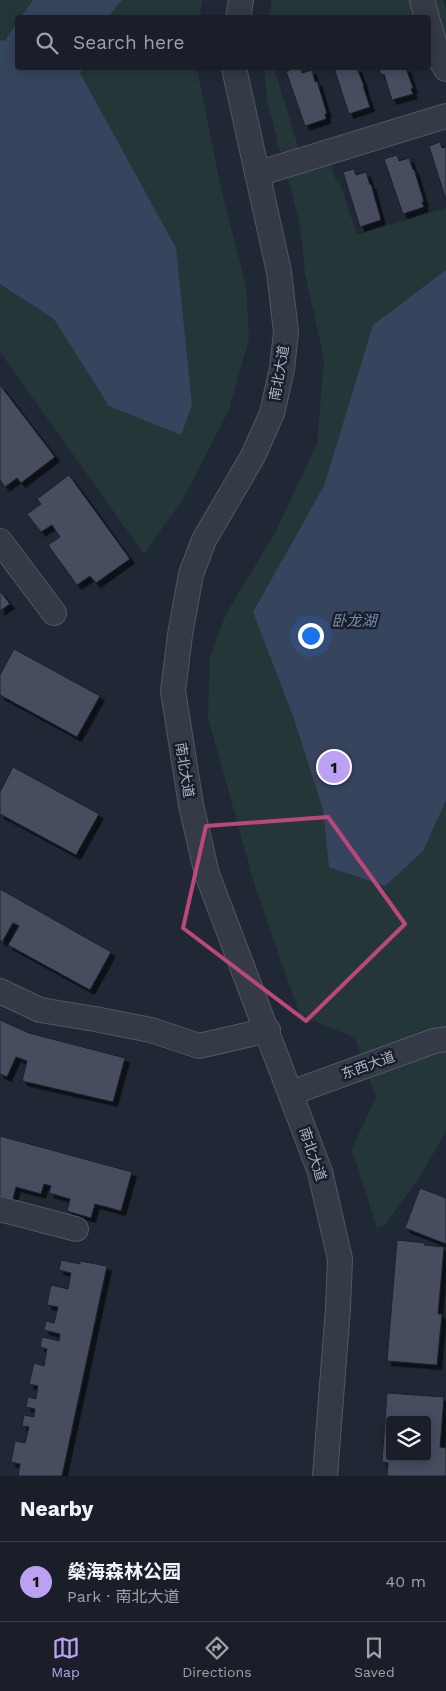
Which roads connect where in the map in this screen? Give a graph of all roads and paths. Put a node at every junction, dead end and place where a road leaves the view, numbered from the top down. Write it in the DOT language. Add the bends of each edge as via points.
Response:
graph roads {
  1 [pos="241,0"];
  2 [pos="422,0"];
  3 [pos="238,15"];
  4 [pos="426,15"];
  5 [pos="431,32"];
  6 [pos="446,69"];
  7 [pos="234,70"];
  8 [pos="446,116"];
  9 [pos="257,174"];
  10 [pos="0,541"];
  11 [pos="54,613"];
  12 [pos="0,991"];
  13 [pos="268,1030"];
  14 [pos="446,1039"];
  15 [pos="291,1093"];
  16 [pos="0,1210"];
  17 [pos="76,1229"];
  18 [pos="325,1476"];
  1 -- 3 [label="street"];
  2 -- 4 [label="street"];
  5 -- 6 [label="street"];
  7 -- 9 [label="street, 南北大道"];
  8 -- 9 [label="street"];
  9 -- 13 [label="street, 南北大道" via="280,281 286,332 282,369 272,413 253,456 204,540 191,574 173,691 191,805 208,874"];
  10 -- 11 [label="street"];
  12 -- 13 [label="street" via="40,1010 151,1030 199,1046"];
  13 -- 15 [label="street, 南北大道"];
  14 -- 15 [label="street, 东西大道"];
  15 -- 18 [label="street, 南北大道" via="320,1172 340,1259"];
  16 -- 17 [label="street"];
}
